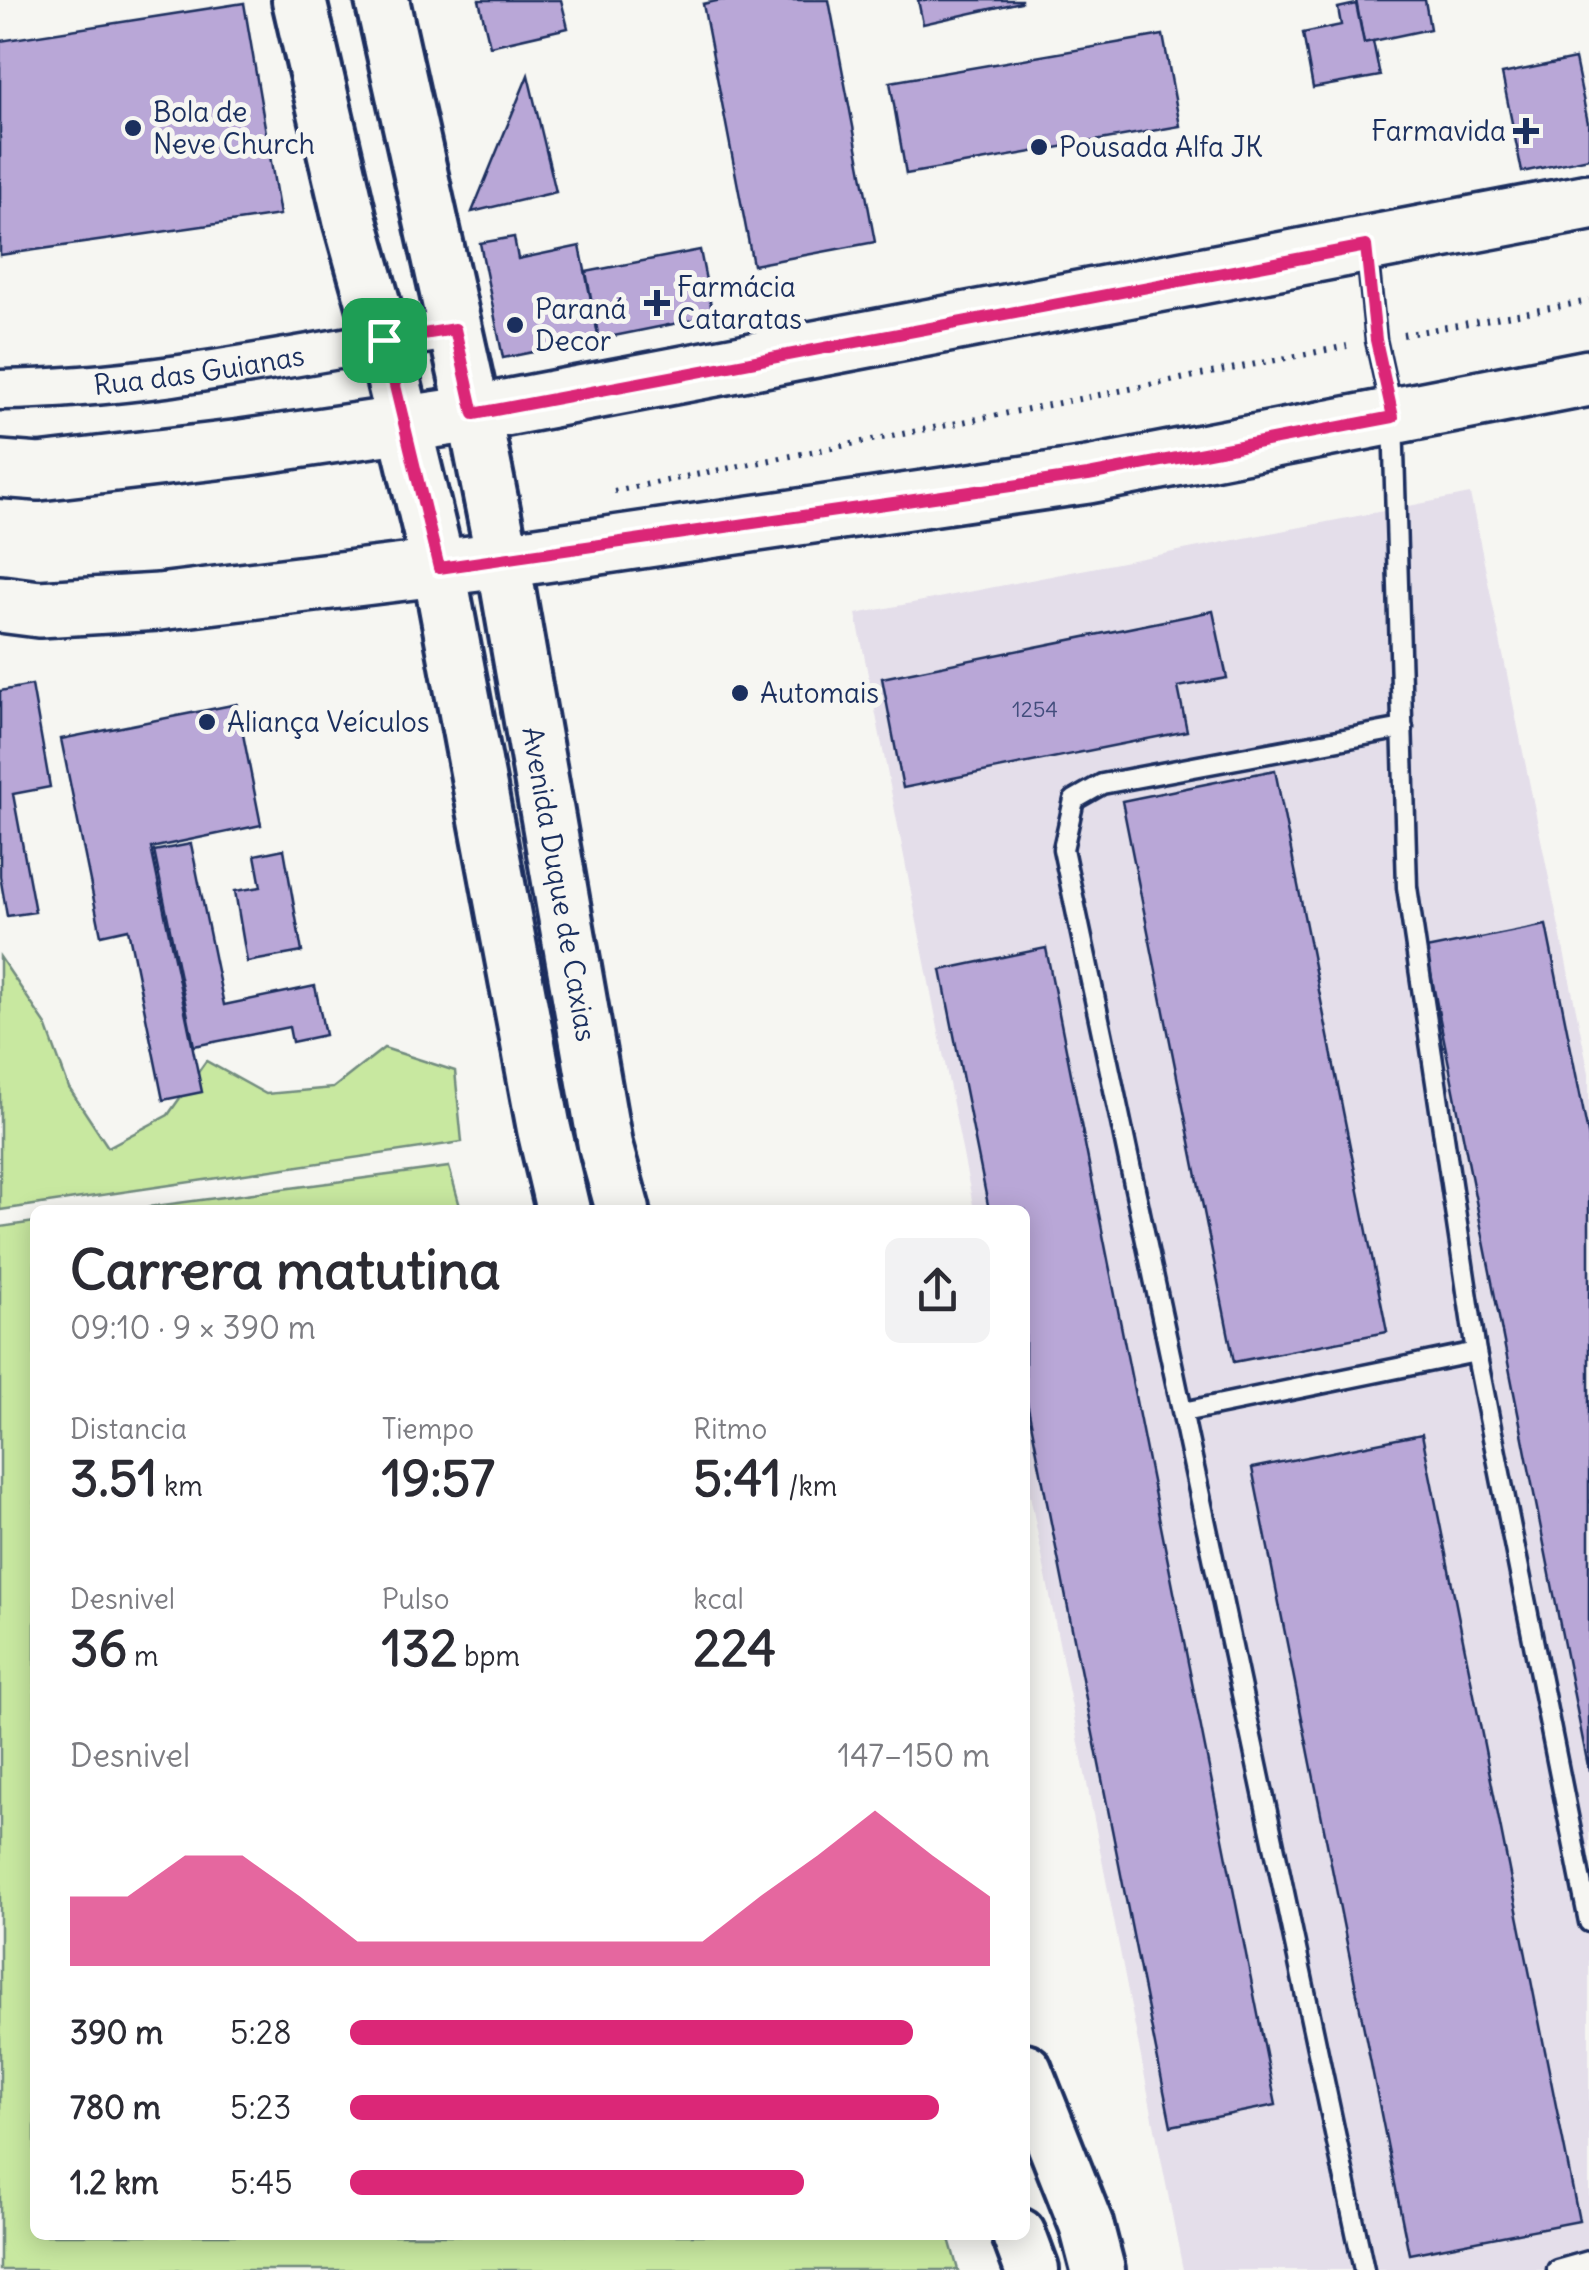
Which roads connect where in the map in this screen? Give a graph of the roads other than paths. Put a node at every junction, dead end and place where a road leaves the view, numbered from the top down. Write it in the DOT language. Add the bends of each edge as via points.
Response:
graph roads {
  1 [pos="299,0"];
  2 [pos="382,0"];
  3 [pos="1589,202"];
  4 [pos="1366,246"];
  5 [pos="455,329"];
  6 [pos="384,340"];
  7 [pos="1589,378"];
  8 [pos="0,390"];
  9 [pos="474,414"];
  10 [pos="1393,417"];
  11 [pos="402,423"];
  12 [pos="0,469"];
  13 [pos="503,560"];
  14 [pos="439,568"];
  15 [pos="0,604"];
  16 [pos="1402,728"];
  17 [pos="563,1205"];
  18 [pos="622,1205"];
  19 [pos="1476,1352"];
  20 [pos="1183,1412"];
  21 [pos="1589,1922"];
  22 [pos="1030,2083"];
  23 [pos="1021,2240"];
  24 [pos="1589,2261"];
  25 [pos="1032,2270"];
  26 [pos="1098,2270"];
  27 [pos="1364,2270"];
  28 [pos="1557,2270"];
  1 -- 6 [label="main road"];
  2 -- 5 [label="main road, Avenida Duque de Caxias"];
  3 -- 4 [label="main road"];
  4 -- 9 [label="main road"];
  4 -- 10 [label="lane"];
  5 -- 6 [label="street, Rua das Guianas"];
  5 -- 9 [label="main road, Avenida Duque de Caxias"];
  6 -- 8 [label="street, Rua das Guianas" via="115,383"];
  6 -- 11 [label="main road"];
  7 -- 10 [label="main road"];
  9 -- 11 [label="main road"];
  9 -- 13 [label="main road, Avenida Duque de Caxias"];
  10 -- 13 [label="main road" via="1088,475"];
  10 -- 16 [label="lane"];
  11 -- 12 [label="main road" via="38,472"];
  11 -- 14 [label="main road"];
  13 -- 14 [label="main road"];
  13 -- 18 [label="main road, Avenida Duque de Caxias" via="605,1145"];
  14 -- 15 [label="main road" via="159,602 39,609"];
  14 -- 17 [label="main road"];
  16 -- 19 [label="lane" via="1407,887"];
  16 -- 20 [label="lane" via="1102,784 1074,800 1062,849"];
  19 -- 20 [label="lane"];
  19 -- 21 [label="lane"];
  20 -- 27 [label="lane"];
  22 -- 26 [label="main road"];
  23 -- 25 [label="main road"];
  24 -- 28 [label="lane"];
}
